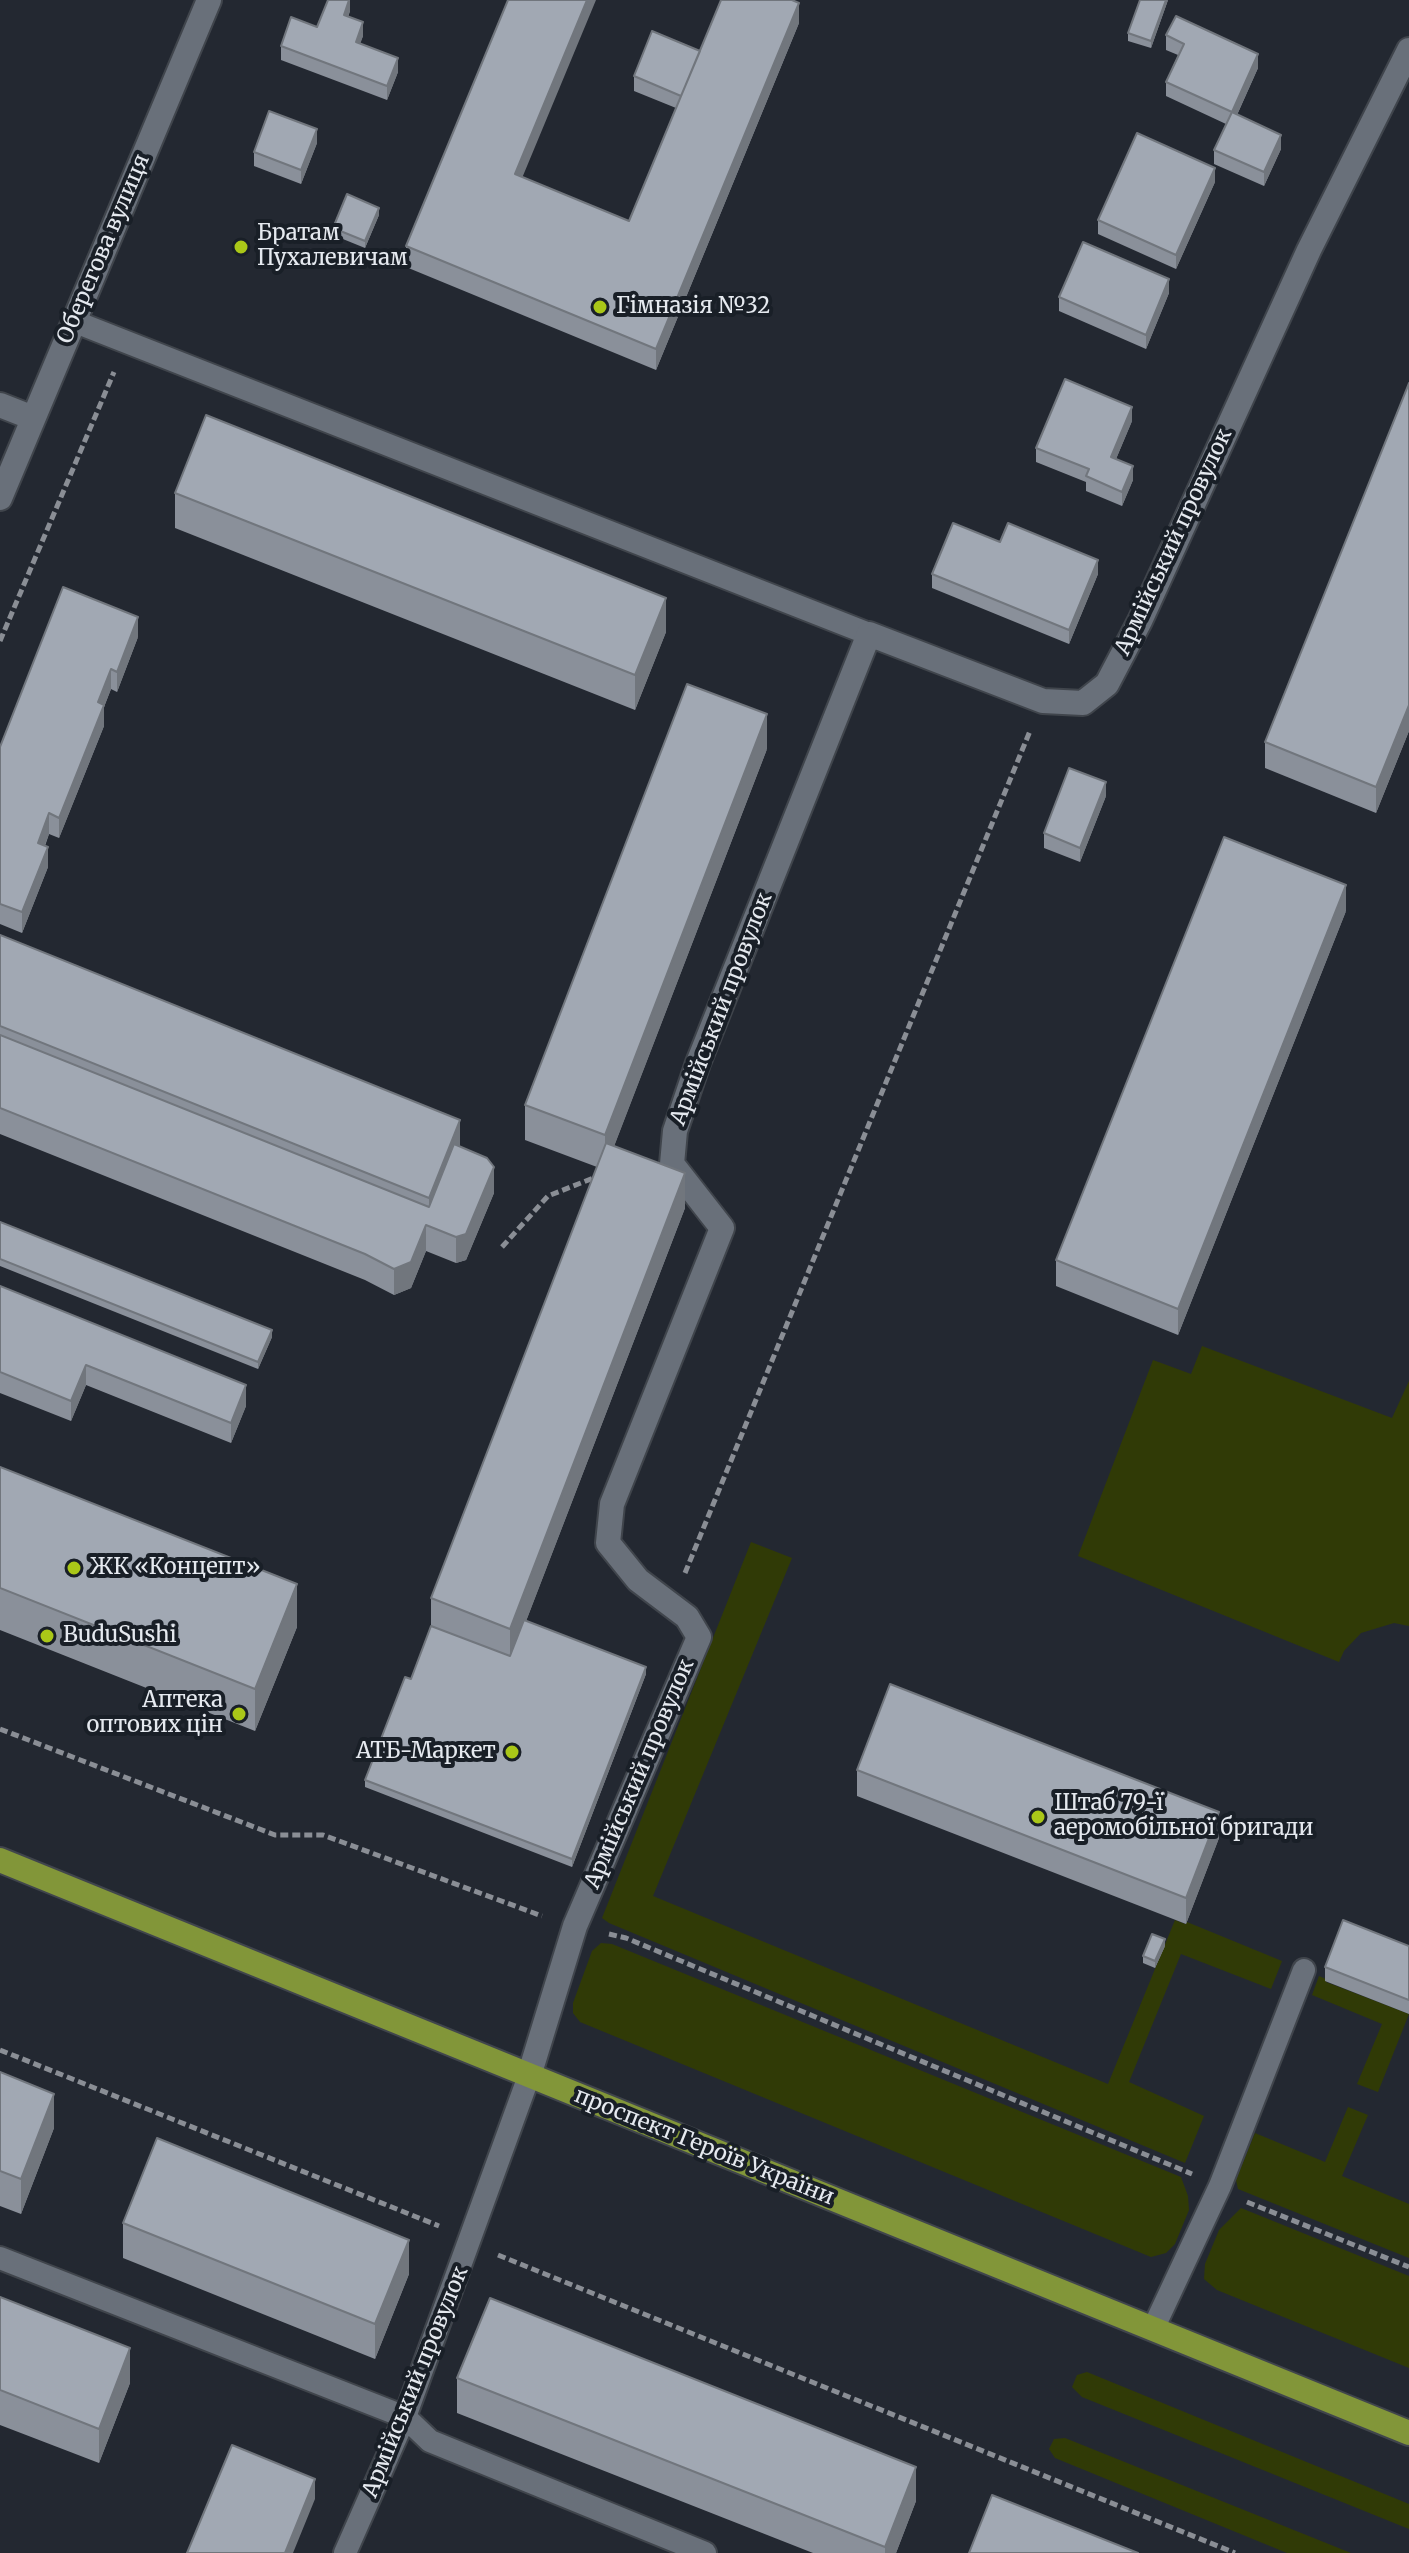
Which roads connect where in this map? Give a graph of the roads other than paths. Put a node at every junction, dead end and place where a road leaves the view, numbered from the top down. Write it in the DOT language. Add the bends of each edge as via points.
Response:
graph roads {
  1 [pos="209,0"];
  2 [pos="1409,50"];
  3 [pos="73,321"];
  4 [pos="0,405"];
  5 [pos="33,418"];
  6 [pos="0,498"];
  7 [pos="869,634"];
  8 [pos="0,1860"];
  9 [pos="1304,1970"];
  10 [pos="529,2076"];
  11 [pos="0,2258"];
  12 [pos="1153,2329"];
  13 [pos="405,2417"];
  14 [pos="1409,2433"];
  15 [pos="345,2553"];
  16 [pos="705,2553"];
  1 -- 3 [label="street, Оберегова вулиця"];
  2 -- 7 [label="street, Армійський провулок" via="1309,250 1107,684 1083,703 1043,701"];
  3 -- 5 [label="street, Оберегова вулиця"];
  3 -- 7 [label="lane"];
  4 -- 5 [label="street"];
  5 -- 6 [label="street, Оберегова вулиця"];
  7 -- 10 [label="street, Армійський провулок" via="675,1131 672,1164 722,1228 612,1504 608,1543 638,1580 687,1617 699,1637 575,1926"];
  8 -- 10 [label="highway, проспект Героїв України"];
  9 -- 12 [label="lane" via="1220,2186"];
  10 -- 12 [label="highway, проспект Героїв України"];
  10 -- 13 [label="lane, Армійський провулок"];
  11 -- 13 [label="lane"];
  12 -- 14 [label="highway, проспект Героїв України"];
  13 -- 15 [label="lane, Армійський провулок"];
  13 -- 16 [label="lane" via="430,2441"];
}
